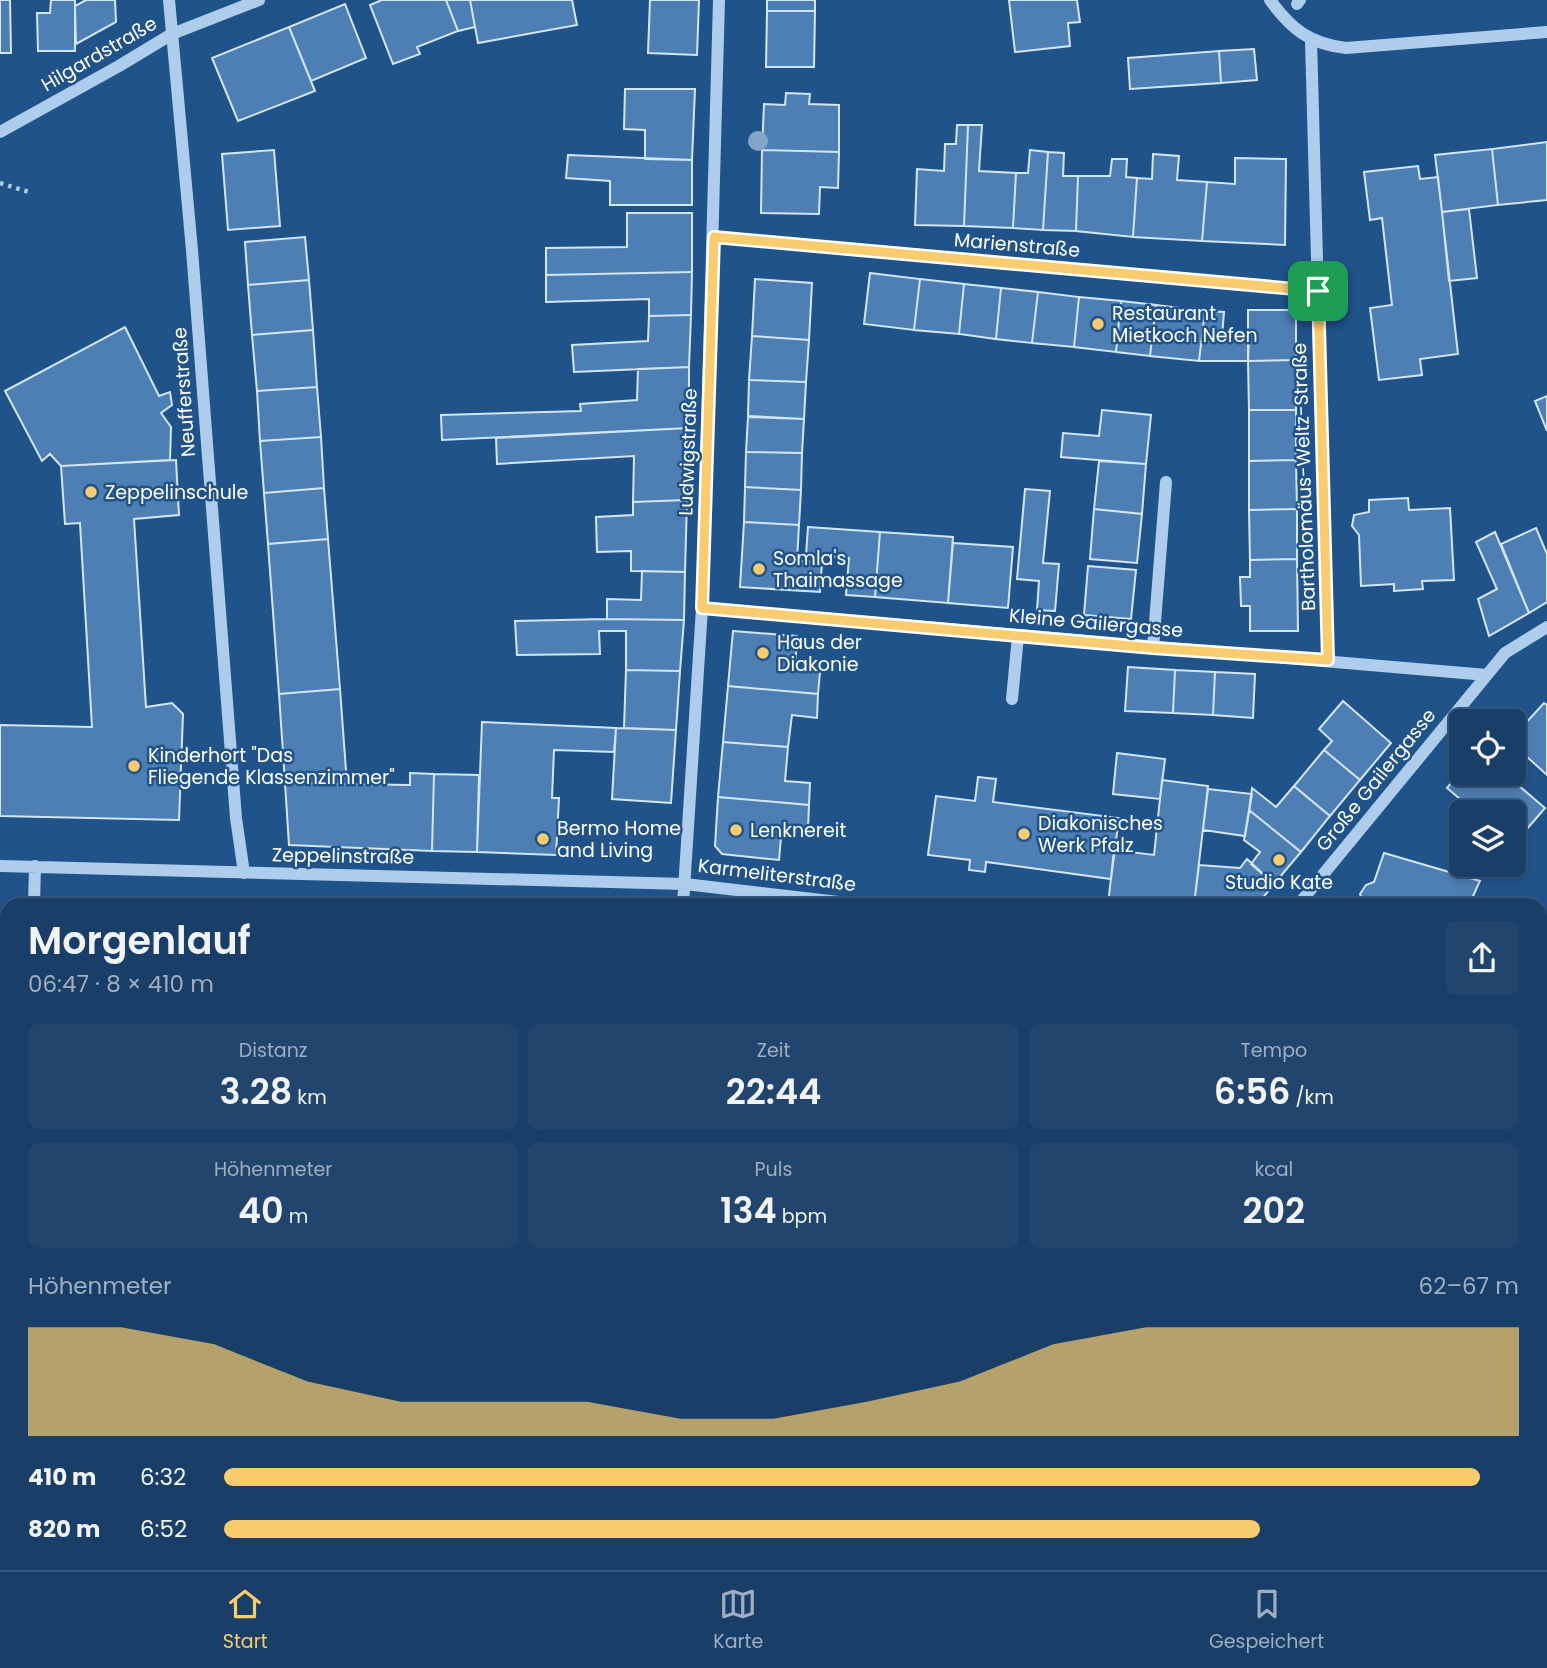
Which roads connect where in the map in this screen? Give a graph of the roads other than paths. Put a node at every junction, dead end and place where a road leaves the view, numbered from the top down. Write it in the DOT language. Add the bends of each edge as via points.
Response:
graph roads {
  1 [pos="169,0"];
  2 [pos="259,0"];
  3 [pos="719,0"];
  4 [pos="1270,0"];
  5 [pos="1547,32"];
  6 [pos="172,34"];
  7 [pos="1311,40"];
  8 [pos="0,132"];
  9 [pos="714,237"];
  10 [pos="1318,291"];
  11 [pos="1166,482"];
  12 [pos="702,608"];
  13 [pos="1547,627"];
  14 [pos="1018,636"];
  15 [pos="1153,648"];
  16 [pos="1328,660"];
  17 [pos="1487,675"];
  18 [pos="1012,699"];
  19 [pos="0,866"];
  20 [pos="35,866"];
  21 [pos="244,873"];
  22 [pos="685,884"];
  23 [pos="34,898"];
  24 [pos="684,898"];
  25 [pos="804,898"];
  26 [pos="1304,898"];
  1 -- 6 [label="street, Neufferstraße"];
  2 -- 6 [label="street, Hilgardstraße"];
  3 -- 9 [label="street, Ludwigstraße"];
  4 -- 7 [label="street"];
  5 -- 7 [label="street" via="1346,48"];
  6 -- 8 [label="street, Hilgardstraße"];
  6 -- 21 [label="street, Neufferstraße"];
  7 -- 10 [label="street, Bartholomäus-Weltz-Straße"];
  9 -- 10 [label="street, Marienstraße"];
  9 -- 12 [label="street, Ludwigstraße"];
  10 -- 16 [label="street, Bartholomäus-Weltz-Straße"];
  11 -- 15 [label="street"];
  12 -- 14 [label="street, Kleine Gailergasse"];
  12 -- 22 [label="street, Ludwigstraße"];
  13 -- 17 [label="street, Große Gailergasse" via="1505,653"];
  14 -- 15 [label="street, Kleine Gailergasse"];
  14 -- 18 [label="street"];
  15 -- 16 [label="street, Kleine Gailergasse"];
  16 -- 17 [label="street, Kleine Gailergasse"];
  17 -- 26 [label="street, Große Gailergasse"];
  19 -- 20 [label="street, Zeppelinstraße"];
  20 -- 21 [label="street, Zeppelinstraße"];
  20 -- 23 [label="street"];
  21 -- 22 [label="street, Zeppelinstraße"];
  22 -- 24 [label="street, Ludwigstraße"];
  22 -- 25 [label="street, Karmeliterstraße"];
}
